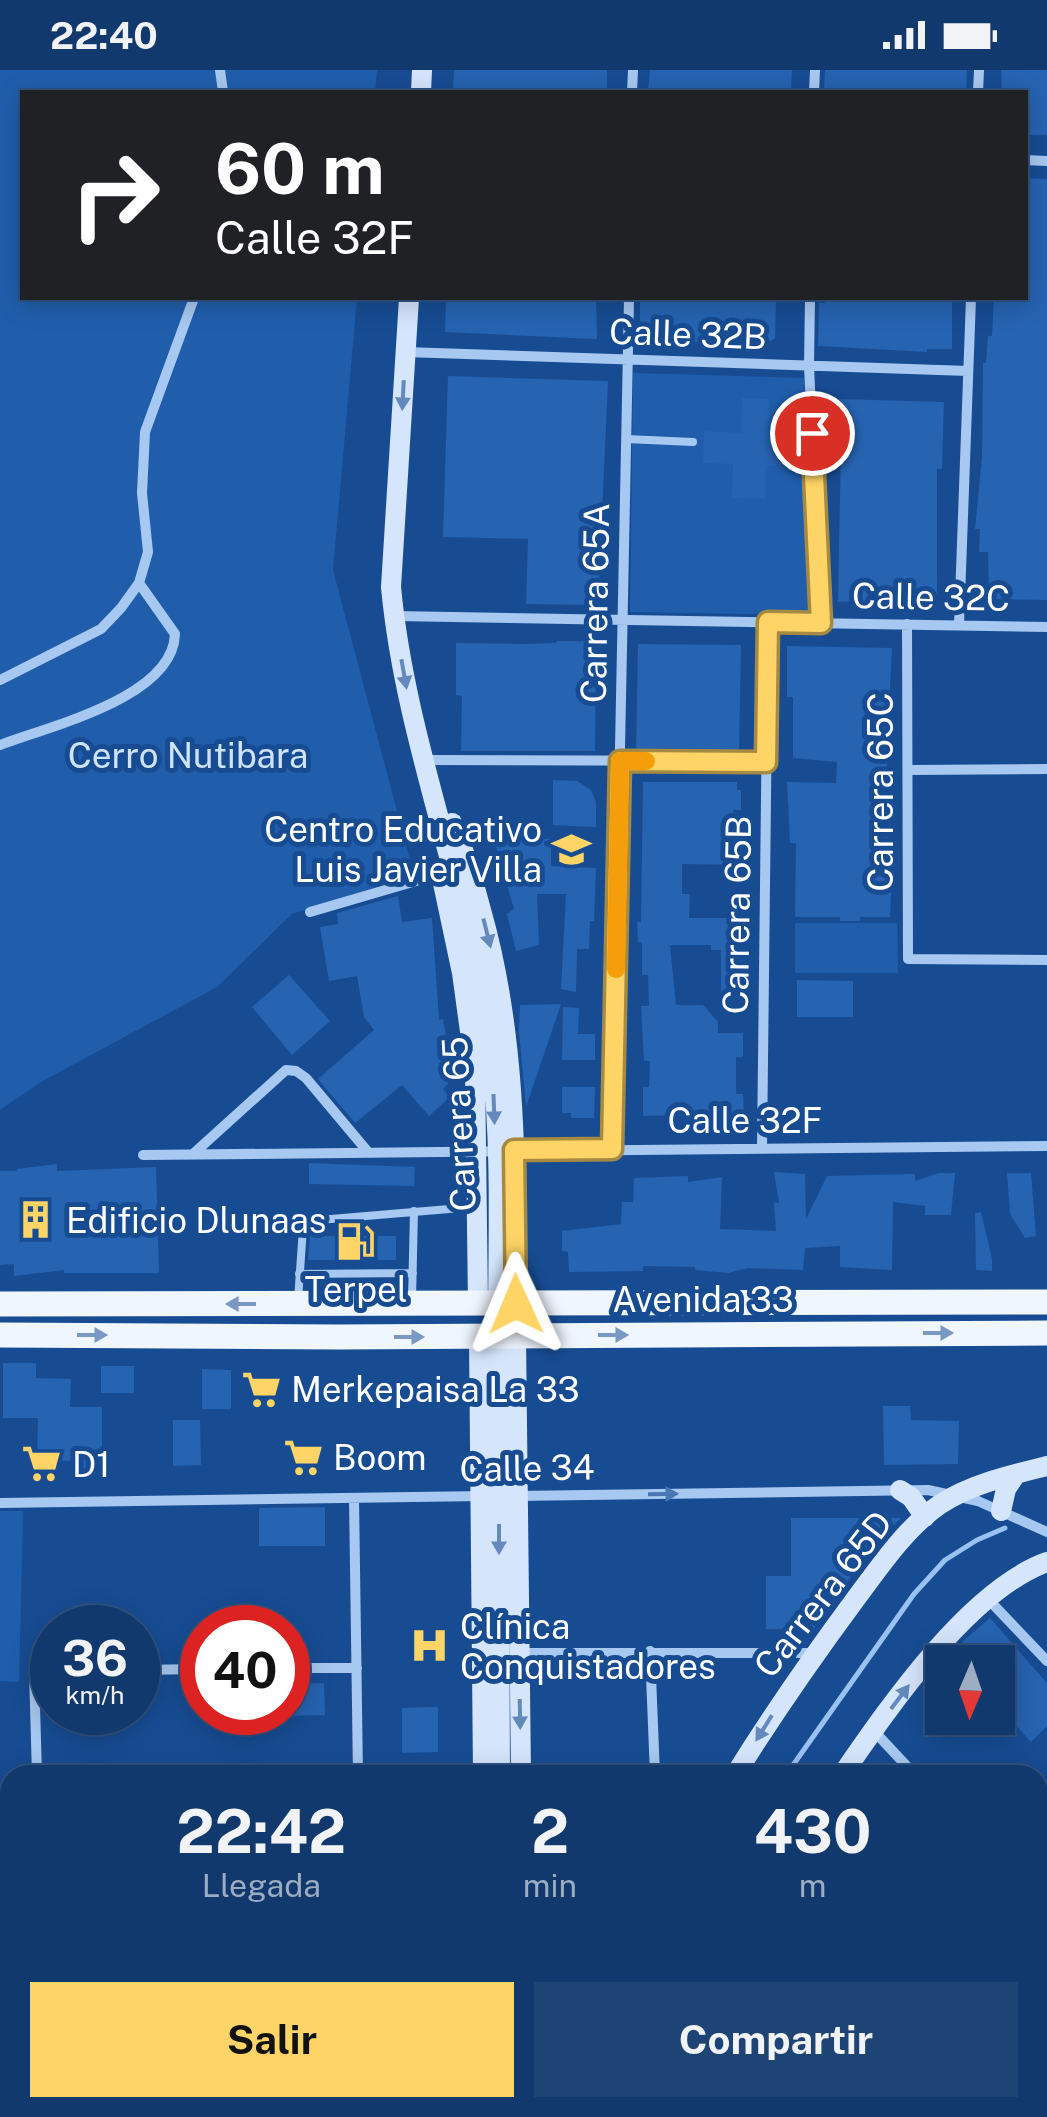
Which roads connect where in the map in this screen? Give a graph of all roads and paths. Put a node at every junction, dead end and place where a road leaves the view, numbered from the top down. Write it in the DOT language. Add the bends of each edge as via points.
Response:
graph roads {
  1 [pos="193,300"];
  2 [pos="409,300"];
  3 [pos="629,300"];
  4 [pos="810,300"];
  5 [pos="971,300"];
  6 [pos="406,352"];
  7 [pos="628,360"];
  8 [pos="809,366"];
  9 [pos="968,371"];
  10 [pos="626,439"];
  11 [pos="693,442"];
  12 [pos="138,583"];
  13 [pos="394,616"];
  14 [pos="622,620"];
  15 [pos="768,622"];
  16 [pos="821,623"];
  17 [pos="907,624"];
  18 [pos="959,625"];
  19 [pos="1047,627"];
  20 [pos="0,680"];
  21 [pos="0,745"];
  22 [pos="620,761"];
  23 [pos="766,762"];
  24 [pos="426,769"];
  25 [pos="1047,769"];
  26 [pos="908,770"];
  27 [pos="442,874"];
  28 [pos="310,912"];
  29 [pos="1047,960"];
  30 [pos="1047,1146"];
  31 [pos="762,1148"];
  32 [pos="612,1149"];
  33 [pos="514,1150"];
  34 [pos="476,1151"];
  35 [pos="368,1152"];
  36 [pos="193,1154"];
  37 [pos="142,1155"];
  38 [pos="477,1207"];
  39 [pos="414,1211"];
  40 [pos="413,1272"];
  41 [pos="299,1274"];
  42 [pos="1047,1302"];
  43 [pos="0,1304"];
  44 [pos="298,1304"];
  45 [pos="412,1304"];
  46 [pos="478,1304"];
  47 [pos="516,1304"];
  48 [pos="1047,1332"];
  49 [pos="0,1335"];
  50 [pos="516,1336"];
  51 [pos="479,1337"];
  52 [pos="1047,1466"];
  53 [pos="1016,1474"];
  54 [pos="900,1490"];
  55 [pos="960,1495"];
  56 [pos="481,1496"];
  57 [pos="517,1496"];
  58 [pos="354,1498"];
  59 [pos="0,1503"];
  60 [pos="1001,1511"];
  61 [pos="926,1517"];
  62 [pos="1047,1532"];
  63 [pos="1047,1562"];
  64 [pos="987,1598"];
  65 [pos="650,1651"];
  66 [pos="519,1652"];
  67 [pos="816,1653"];
  68 [pos="1047,1661"];
  69 [pos="310,1668"];
  70 [pos="357,1668"];
  71 [pos="874,1731"];
  72 [pos="35,1735"];
  73 [pos="36,1765"];
  74 [pos="358,1765"];
  75 [pos="483,1765"];
  76 [pos="500,1765"];
  77 [pos="521,1765"];
  78 [pos="655,1765"];
  79 [pos="742,1765"];
  80 [pos="849,1765"];
  81 [pos="905,1765"];
  1 -- 12 [label="street" via="145,432 148,552"];
  2 -- 6 [label="street, Carrera 65"];
  3 -- 7 [label="street, Carrera 65A"];
  4 -- 8 [label="street"];
  5 -- 9 [label="street"];
  6 -- 7 [label="street, Calle 32B"];
  6 -- 13 [label="street, Carrera 65, one-way"];
  7 -- 8 [label="street, Calle 32B"];
  7 -- 10 [label="street, Carrera 65A"];
  8 -- 9 [label="street, Calle 32B"];
  8 -- 16 [label="street"];
  9 -- 18 [label="street"];
  10 -- 11 [label="lane"];
  10 -- 14 [label="street, Carrera 65A"];
  12 -- 20 [label="street" via="101,629"];
  12 -- 21 [label="street" via="175,634 170,659 135,690 84,716"];
  13 -- 14 [label="street, Calle 32C"];
  13 -- 24 [label="street, Carrera 65, one-way"];
  14 -- 15 [label="street, Calle 32C"];
  14 -- 22 [label="street, Carrera 65A"];
  15 -- 16 [label="street, Calle 32C"];
  15 -- 23 [label="street, Carrera 65B"];
  16 -- 17 [label="street, Calle 32C"];
  17 -- 18 [label="street, Calle 32C"];
  17 -- 26 [label="street, Carrera 65C"];
  18 -- 19 [label="street, Calle 32C"];
  22 -- 23 [label="street"];
  22 -- 24 [label="street"];
  22 -- 32 [label="street, Carrera 65A"];
  23 -- 31 [label="street, Carrera 65B"];
  24 -- 27 [label="street, Carrera 65"];
  24 -- 33 [label="street, Carrera 65, one-way" via="464,848 489,938 508,1032"];
  24 -- 76 [label="street, Carrera 65, one-way" via="480,977 492,1065"];
  25 -- 26 [label="street"];
  26 -- 29 [label="street, Carrera 65C" via="908,960"];
  27 -- 28 [label="street"];
  27 -- 34 [label="street, Carrera 65" via="475,1068"];
  30 -- 31 [label="street, Calle 32F"];
  31 -- 32 [label="street, Calle 32F"];
  32 -- 33 [label="street, Calle 32F"];
  33 -- 34 [label="street, Calle 32F"];
  33 -- 47 [label="street, Carrera 65"];
  34 -- 35 [label="street, Calle 32F"];
  34 -- 38 [label="street, Carrera 65"];
  35 -- 36 [label="street, Calle 32F"];
  35 -- 36 [label="street" via="306,1078 286,1070"];
  36 -- 37 [label="street, Calle 32F"];
  38 -- 39 [label="lane"];
  38 -- 46 [label="street, Carrera 65"];
  39 -- 40 [label="lane"];
  39 -- 41 [label="lane" via="307,1222"];
  40 -- 41 [label="lane"];
  40 -- 45 [label="lane"];
  41 -- 44 [label="lane"];
  42 -- 47 [label="main road, Avenida 33"];
  44 -- 43 [label="main road, Avenida 33, one-way"];
  44 -- 45 [label="main road, Avenida 33"];
  45 -- 46 [label="main road, Avenida 33"];
  46 -- 47 [label="main road, Avenida 33"];
  50 -- 48 [label="main road, Avenida 33, one-way"];
  49 -- 51 [label="main road, Avenida 33, one-way"];
  50 -- 51 [label="main road, Avenida 33"];
  50 -- 57 [label="street"];
  51 -- 56 [label="street"];
  52 -- 53 [label="street, Carrera 65D"];
  53 -- 55 [label="street, Carrera 65D"];
  53 -- 60 [label="street"];
  54 -- 55 [label="street, Calle 34"];
  57 -- 54 [label="street, Calle 34, one-way"];
  54 -- 61 [label="street"];
  55 -- 60 [label="street, Calle 34"];
  55 -- 61 [label="street, Carrera 65D"];
  56 -- 57 [label="street, Calle 34"];
  56 -- 58 [label="street, Calle 34"];
  56 -- 75 [label="street"];
  57 -- 66 [label="street"];
  58 -- 59 [label="street, Calle 34"];
  58 -- 70 [label="street"];
  60 -- 62 [label="street, Calle 34"];
  61 -- 67 [label="street, Carrera 65D" via="888,1556"];
  63 -- 64 [label="street"];
  64 -- 68 [label="street"];
  71 -- 64 [label="street, one-way"];
  65 -- 66 [label="street"];
  65 -- 67 [label="street"];
  65 -- 78 [label="street"];
  66 -- 77 [label="street, one-way"];
  67 -- 79 [label="street, Carrera 65D, one-way"];
  69 -- 70 [label="street"];
  70 -- 74 [label="street"];
  71 -- 80 [label="street"];
  71 -- 81 [label="street"];
  72 -- 73 [label="street"];
}
